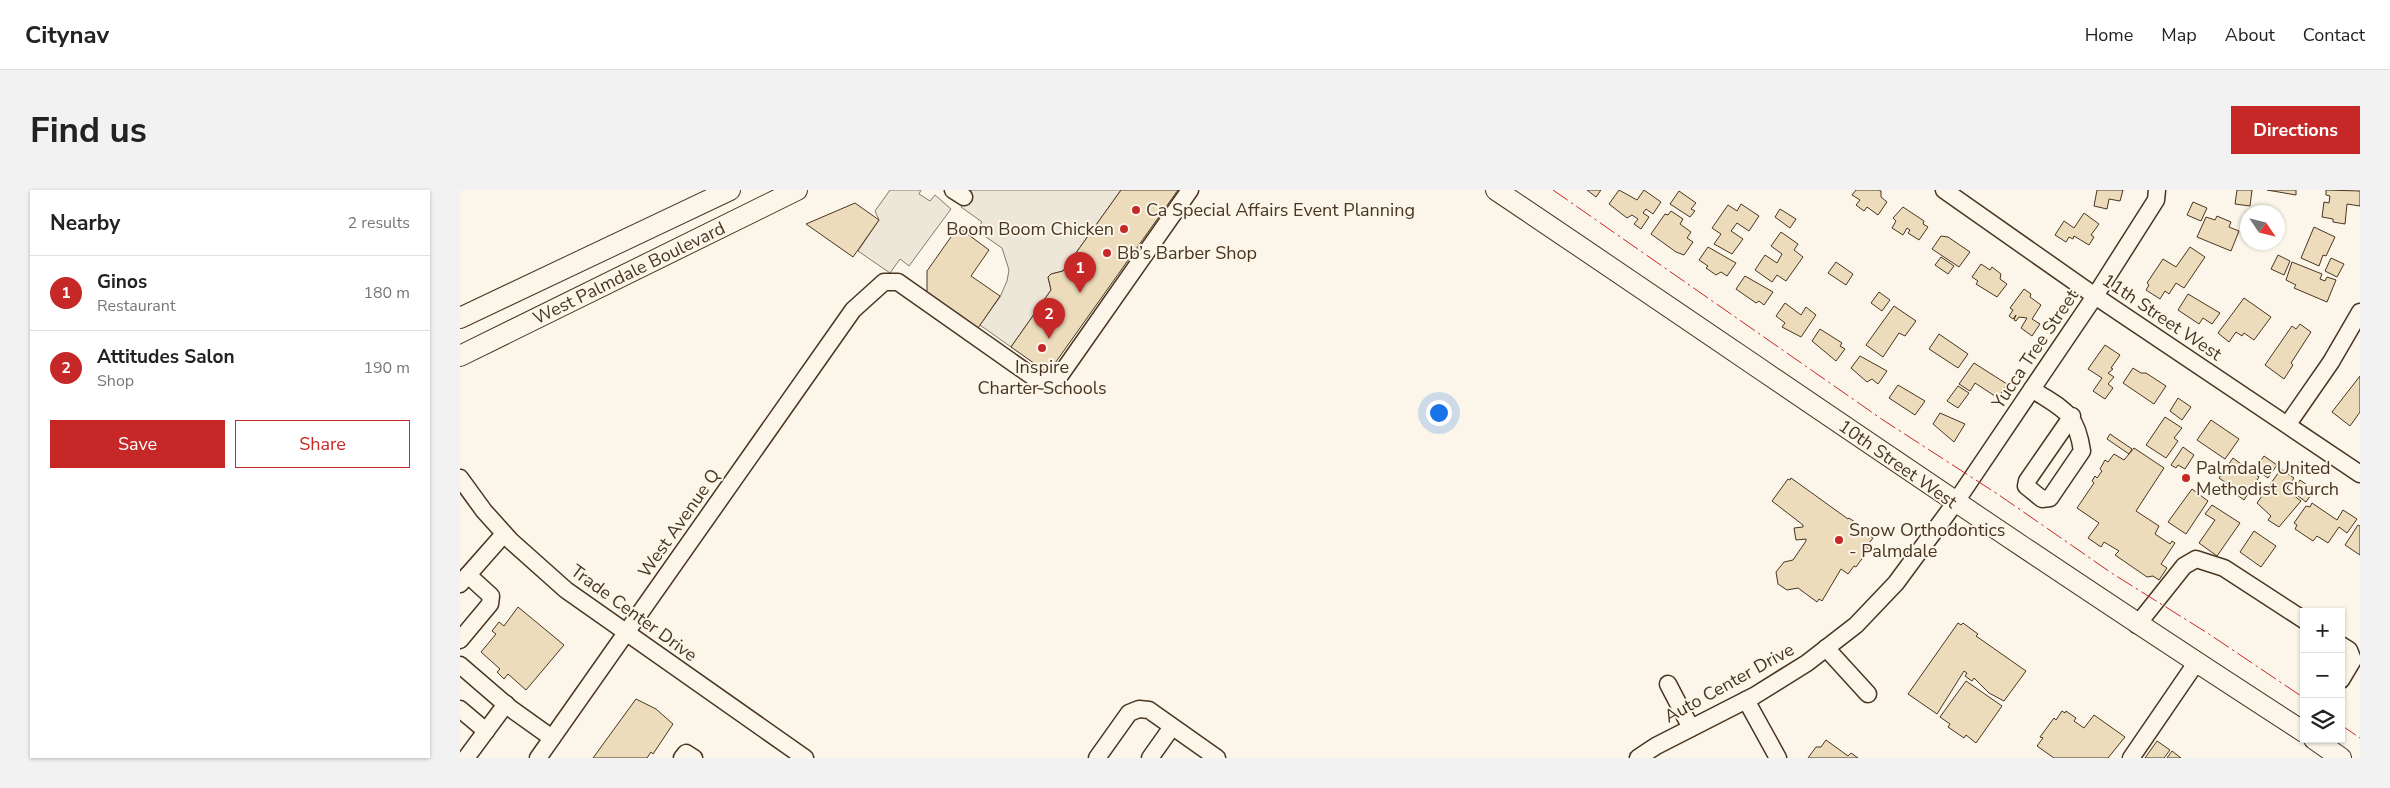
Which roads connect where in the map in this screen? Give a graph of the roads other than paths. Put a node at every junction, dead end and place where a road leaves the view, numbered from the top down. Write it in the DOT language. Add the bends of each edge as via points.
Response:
graph roads {
  1 [pos="730,190"];
  2 [pos="797,190"];
  3 [pos="953,190"];
  4 [pos="960,190"];
  5 [pos="1190,190"];
  6 [pos="1496,190"];
  7 [pos="1944,190"];
  8 [pos="2157,190"];
  9 [pos="2095,296"];
  10 [pos="2360,312"];
  11 [pos="460,318"];
  12 [pos="460,356"];
  13 [pos="2032,389"];
  14 [pos="2072,416"];
  15 [pos="2288,424"];
  16 [pos="2360,474"];
  17 [pos="460,478"];
  18 [pos="1955,503"];
  19 [pos="504,534"];
  20 [pos="464,580"];
  21 [pos="2300,617"];
  22 [pos="2137,625"];
  23 [pos="626,634"];
  24 [pos="460,640"];
  25 [pos="2345,647"];
  26 [pos="1826,648"];
  27 [pos="2196,663"];
  28 [pos="460,665"];
  29 [pos="2345,673"];
  30 [pos="1668,684"];
  31 [pos="1868,694"];
  32 [pos="1746,700"];
  33 [pos="506,704"];
  34 [pos="460,710"];
  35 [pos="1172,726"];
  36 [pos="1691,728"];
  37 [pos="2300,729"];
  38 [pos="486,731"];
  39 [pos="552,738"];
  40 [pos="2320,743"];
  41 [pos="794,755"];
  42 [pos="466,758"];
  43 [pos="538,758"];
  44 [pos="682,758"];
  45 [pos="694,758"];
  46 [pos="1097,758"];
  47 [pos="1150,758"];
  48 [pos="1217,758"];
  49 [pos="1638,758"];
  50 [pos="1778,758"];
  51 [pos="2131,758"];
  52 [pos="2342,758"];
  1 -- 11 [label="main road, West Palmdale Boulevard"];
  2 -- 12 [label="main road, West Palmdale Boulevard"];
  3 -- 4 [label="street" via="964,197"];
  5 -- 23 [label="street, West Avenue Q" via="1055,379 1043,381 1036,378 898,282 884,282 852,310"];
  6 -- 18 [label="main road, 10th Street West"];
  7 -- 9 [label="street, 11th Street West"];
  8 -- 9 [label="street, Yucca Tree Street" via="2156,200"];
  9 -- 13 [label="street, Yucca Tree Street"];
  9 -- 15 [label="street, 11th Street West"];
  10 -- 15 [label="street" via="2331,362"];
  13 -- 14 [label="street"];
  13 -- 18 [label="street, Yucca Tree Street"];
  14 -- 14 [label="street" via="2082,451 2050,498 2042,499 2029,490 2027,480"];
  15 -- 16 [label="street, 11th Street West"];
  17 -- 19 [label="street, Trade Center Drive"];
  18 -- 22 [label="main road, 10th Street West"];
  18 -- 26 [label="street, Auto Center Drive" via="1896,583 1856,626"];
  19 -- 20 [label="street"];
  19 -- 23 [label="street, Trade Center Drive" via="566,590"];
  20 -- 24 [label="street" via="491,596 490,604"];
  21 -- 22 [label="street" via="2224,568 2196,559 2184,566"];
  22 -- 27 [label="main road, 10th Street West"];
  23 -- 39 [label="street, West Avenue Q"];
  23 -- 41 [label="street, Trade Center Drive"];
  25 -- 29 [label="street" via="2350,650 2353,660"];
  26 -- 31 [label="street"];
  26 -- 32 [label="street, Auto Center Drive"];
  27 -- 37 [label="main road, 10th Street West"];
  27 -- 51 [label="street"];
  28 -- 33 [label="street"];
  30 -- 36 [label="street"];
  32 -- 36 [label="street, Auto Center Drive"];
  32 -- 50 [label="street"];
  33 -- 38 [label="street"];
  33 -- 39 [label="street"];
  34 -- 38 [label="street"];
  35 -- 46 [label="street" via="1149,710 1129,713"];
  35 -- 47 [label="street"];
  35 -- 48 [label="street"];
  36 -- 49 [label="street, Auto Center Drive"];
  38 -- 42 [label="street"];
  39 -- 43 [label="street, West Avenue Q"];
  40 -- 52 [label="main road"];
  44 -- 45 [label="street" via="686,753"];
}
